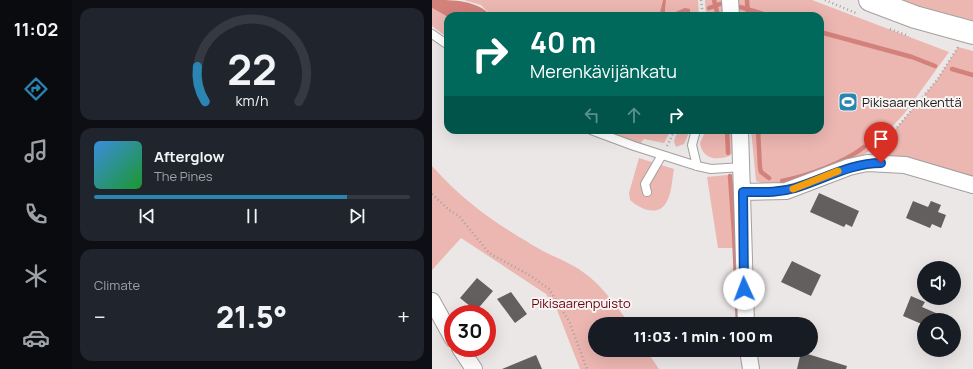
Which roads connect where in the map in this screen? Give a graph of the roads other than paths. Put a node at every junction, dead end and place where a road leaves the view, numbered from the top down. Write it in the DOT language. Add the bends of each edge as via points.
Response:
graph roads {
  1 [pos="730,0"];
  2 [pos="870,0"];
  3 [pos="731,12"];
  4 [pos="973,33"];
  5 [pos="432,34"];
  6 [pos="444,42"];
  7 [pos="602,134"];
  8 [pos="695,134"];
  9 [pos="740,134"];
  10 [pos="662,155"];
  11 [pos="697,166"];
  12 [pos="742,167"];
  13 [pos="973,185"];
  14 [pos="647,192"];
  15 [pos="743,192"];
  16 [pos="432,301"];
  17 [pos="746,317"];
  18 [pos="444,323"];
  19 [pos="466,357"];
  20 [pos="749,357"];
  21 [pos="474,369"];
  22 [pos="751,369"];
  1 -- 3 [label="street"];
  2 -- 4 [label="street" via="915,17"];
  5 -- 6 [label="lane"];
  7 -- 10 [label="lane"];
  8 -- 11 [label="lane" via="692,145"];
  9 -- 12 [label="street"];
  10 -- 11 [label="lane"];
  10 -- 14 [label="lane" via="645,184"];
  11 -- 12 [label="lane"];
  12 -- 15 [label="street"];
  13 -- 15 [label="street" via="905,165 867,163 786,190"];
  15 -- 17 [label="street"];
  16 -- 18 [label="street"];
  19 -- 21 [label="street"];
  20 -- 22 [label="street"];
}
